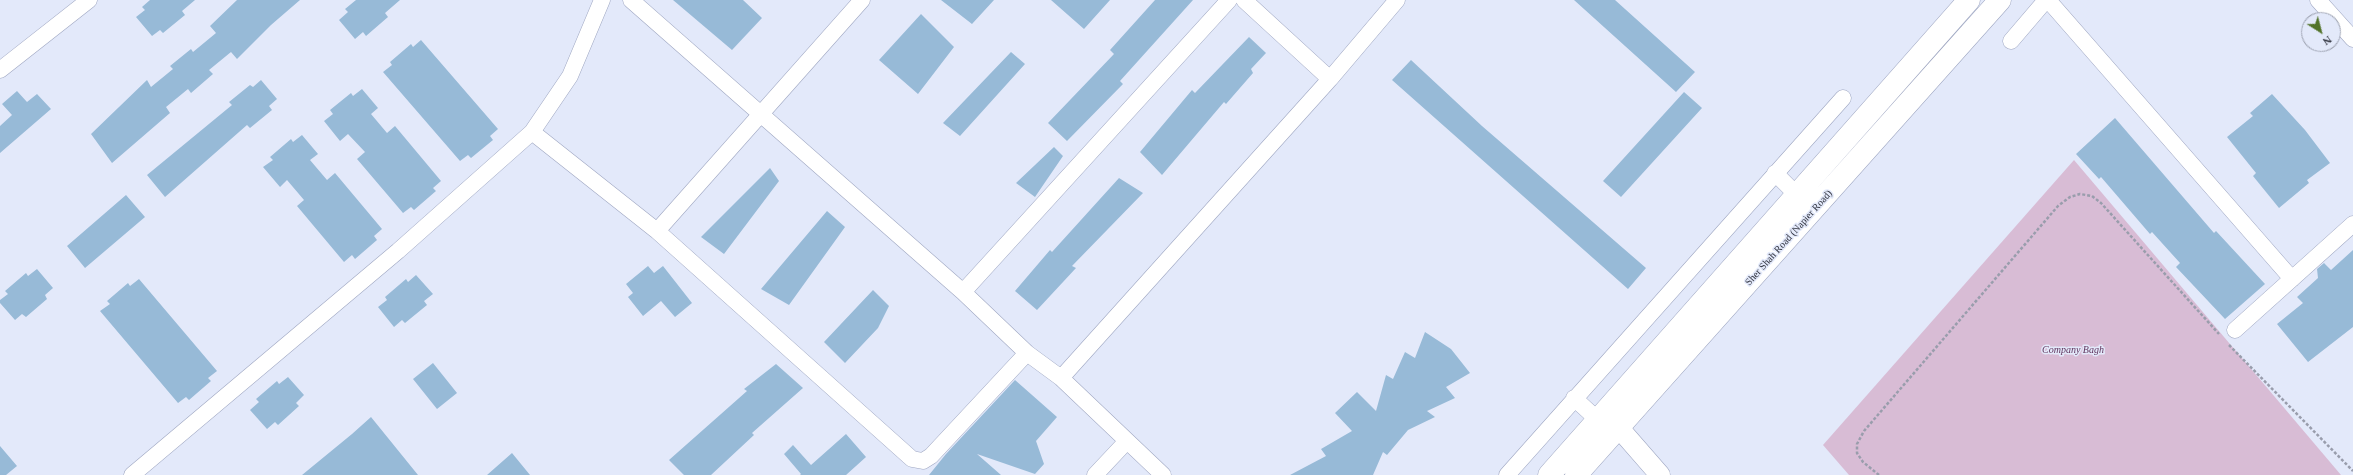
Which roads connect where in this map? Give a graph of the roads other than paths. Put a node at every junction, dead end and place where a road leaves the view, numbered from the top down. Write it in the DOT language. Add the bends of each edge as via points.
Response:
graph roads {
  1 [pos="89,0"];
  2 [pos="602,0"];
  3 [pos="631,0"];
  4 [pos="862,0"];
  5 [pos="1229,0"];
  6 [pos="1244,0"];
  7 [pos="1397,0"];
  8 [pos="1969,0"];
  9 [pos="2000,0"];
  10 [pos="2047,0"];
  11 [pos="2318,0"];
  12 [pos="2353,38"];
  13 [pos="2011,41"];
  14 [pos="0,70"];
  15 [pos="1330,79"];
  16 [pos="1843,98"];
  17 [pos="762,114"];
  18 [pos="532,132"];
  19 [pos="1775,173"];
  20 [pos="1797,195"];
  21 [pos="2353,224"];
  22 [pos="657,231"];
  23 [pos="2292,279"];
  24 [pos="963,292"];
  25 [pos="2228,336"];
  26 [pos="1027,353"];
  27 [pos="1061,378"];
  28 [pos="1574,398"];
  29 [pos="1598,420"];
  30 [pos="1618,428"];
  31 [pos="1126,442"];
  32 [pos="132,475"];
  33 [pos="1095,475"];
  34 [pos="1163,475"];
  35 [pos="1507,475"];
  36 [pos="1549,475"];
  37 [pos="1576,475"];
  38 [pos="1660,475"];
  1 -- 14 [label="street"];
  2 -- 18 [label="street" via="570,76"];
  3 -- 17 [label="street"];
  4 -- 17 [label="street"];
  5 -- 24 [label="street"];
  6 -- 15 [label="street"];
  7 -- 15 [label="street"];
  8 -- 20 [label="main road"];
  9 -- 30 [label="main road, Sher Shah Road (Napier Road)"];
  10 -- 13 [label="street"];
  10 -- 23 [label="street"];
  11 -- 12 [label="street"];
  15 -- 27 [label="street"];
  16 -- 19 [label="street"];
  17 -- 22 [label="street"];
  17 -- 24 [label="street"];
  18 -- 22 [label="street"];
  18 -- 32 [label="street" via="398,251"];
  19 -- 20 [label="street"];
  19 -- 28 [label="street"];
  20 -- 29 [label="main road"];
  21 -- 23 [label="street"];
  22 -- 26 [label="street" via="912,459 923,461 931,456"];
  23 -- 25 [label="street"];
  24 -- 26 [label="street"];
  26 -- 27 [label="street"];
  27 -- 31 [label="street"];
  28 -- 29 [label="street"];
  28 -- 35 [label="street"];
  29 -- 36 [label="main road"];
  30 -- 37 [label="main road, Sher Shah Road (Napier Road)"];
  30 -- 38 [label="street"];
  31 -- 33 [label="street"];
  31 -- 34 [label="street"];
}
